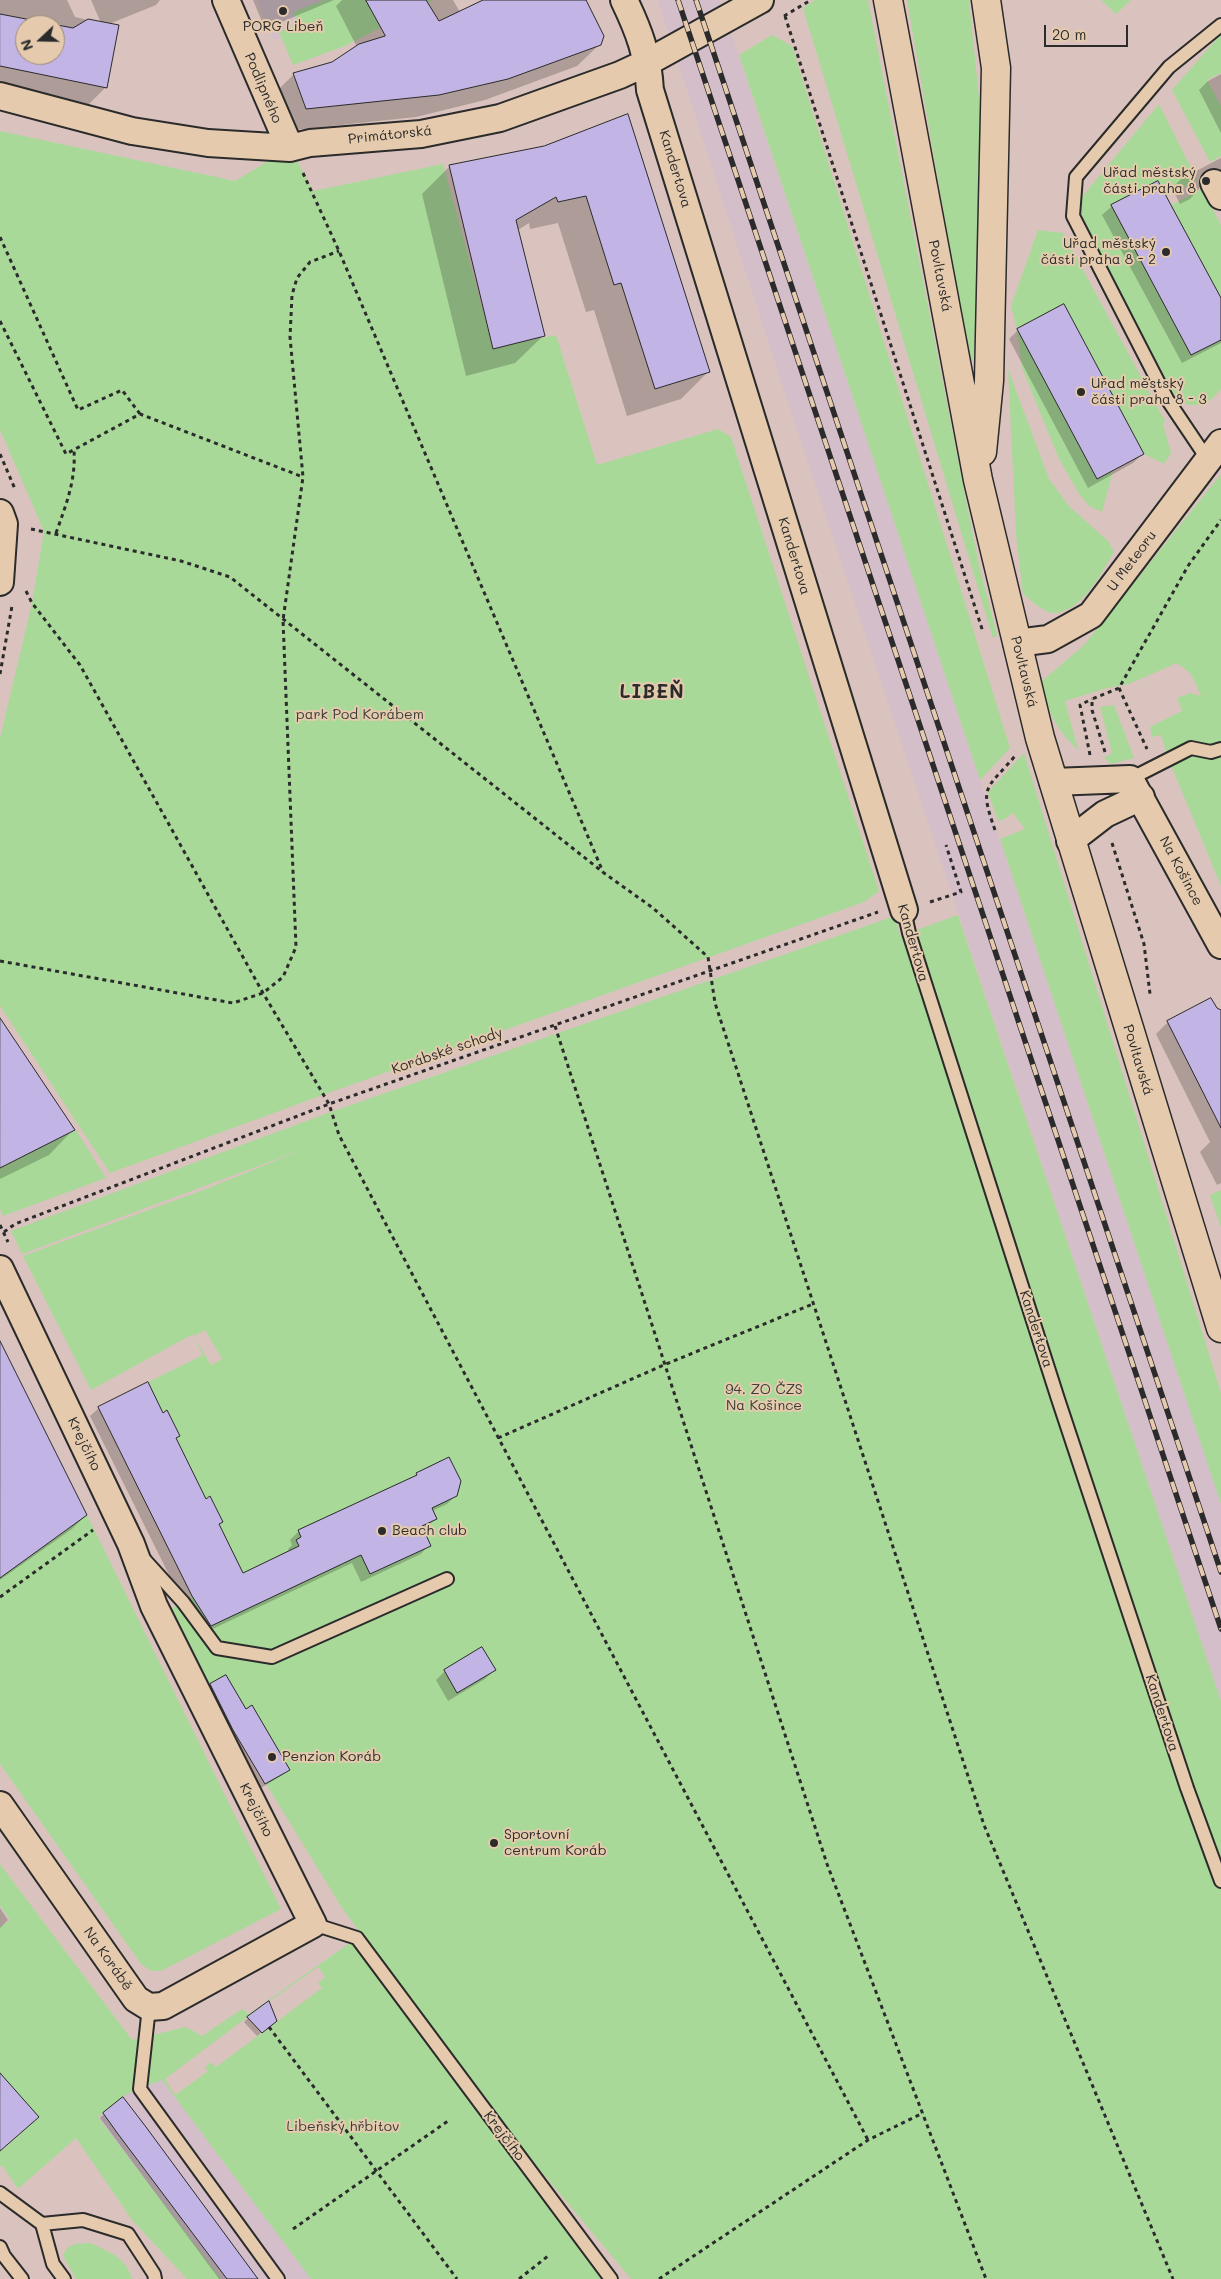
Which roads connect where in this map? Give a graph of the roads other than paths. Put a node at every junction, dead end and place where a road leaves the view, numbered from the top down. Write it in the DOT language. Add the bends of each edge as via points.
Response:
graph roads {
  1 [pos="226,0"];
  2 [pos="624,0"];
  3 [pos="760,0"];
  4 [pos="986,0"];
  5 [pos="889,3"];
  6 [pos="1221,24"];
  7 [pos="648,62"];
  8 [pos="0,96"];
  9 [pos="290,148"];
  10 [pos="1215,451"];
  11 [pos="978,480"];
  12 [pos="1,520"];
  13 [pos="0,582"];
  14 [pos="1017,643"];
  15 [pos="1221,749"];
  16 [pos="1053,782"];
  17 [pos="1135,788"];
  18 [pos="1070,841"];
  19 [pos="915,907"];
  20 [pos="1221,945"];
  21 [pos="0,1269"];
  22 [pos="1221,1328"];
  23 [pos="131,1544"];
  24 [pos="447,1579"];
  25 [pos="0,1805"];
  26 [pos="1221,1881"];
  27 [pos="313,1924"];
  28 [pos="149,2007"];
  29 [pos="0,2193"];
  30 [pos="42,2224"];
  31 [pos="0,2247"];
  32 [pos="22,2279"];
  33 [pos="64,2279"];
  34 [pos="155,2279"];
  35 [pos="278,2279"];
  36 [pos="611,2279"];
  1 -- 9 [label="street, Podlipného"];
  2 -- 7 [label="street, Kandertova" via="638,28"];
  3 -- 7 [label="street, Primátorská"];
  4 -- 11 [label="main road" via="996,68 989,381"];
  5 -- 11 [label="main road, Povltavská"];
  6 -- 10 [label="lane" via="1169,67 1076,177 1073,216 1167,399"];
  7 -- 9 [label="street, Primátorská" via="500,118 420,134 310,143"];
  7 -- 19 [label="street, Kandertova" via="650,90"];
  8 -- 9 [label="street, Primátorská" via="132,131 208,143"];
  10 -- 14 [label="street, U Meteoru" via="1091,615 1048,639"];
  11 -- 14 [label="main road, Povltavská"];
  12 -- 13 [label="street"];
  14 -- 16 [label="main road, Povltavská"];
  15 -- 17 [label="lane" via="1211,752 1191,748 1168,758 1155,765"];
  16 -- 17 [label="street"];
  16 -- 18 [label="main road, Povltavská"];
  17 -- 18 [label="street"];
  17 -- 20 [label="street, Na Košince"];
  18 -- 22 [label="main road, Povltavská"];
  19 -- 26 [label="lane, Kandertova" via="909,933 1055,1390"];
  21 -- 23 [label="street, Krejčího"];
  23 -- 24 [label="lane" via="183,1602 217,1648 272,1657"];
  23 -- 27 [label="street, Krejčího" via="154,1606"];
  25 -- 28 [label="street, Na Korábě" via="136,1998"];
  27 -- 28 [label="street" via="163,2006"];
  27 -- 36 [label="lane, Krejčího" via="357,1938"];
  28 -- 35 [label="lane" via="140,2089"];
  29 -- 30 [label="lane"];
  30 -- 33 [label="lane" via="53,2264"];
  30 -- 34 [label="lane" via="83,2220 128,2234"];
  31 -- 32 [label="lane"];
}
